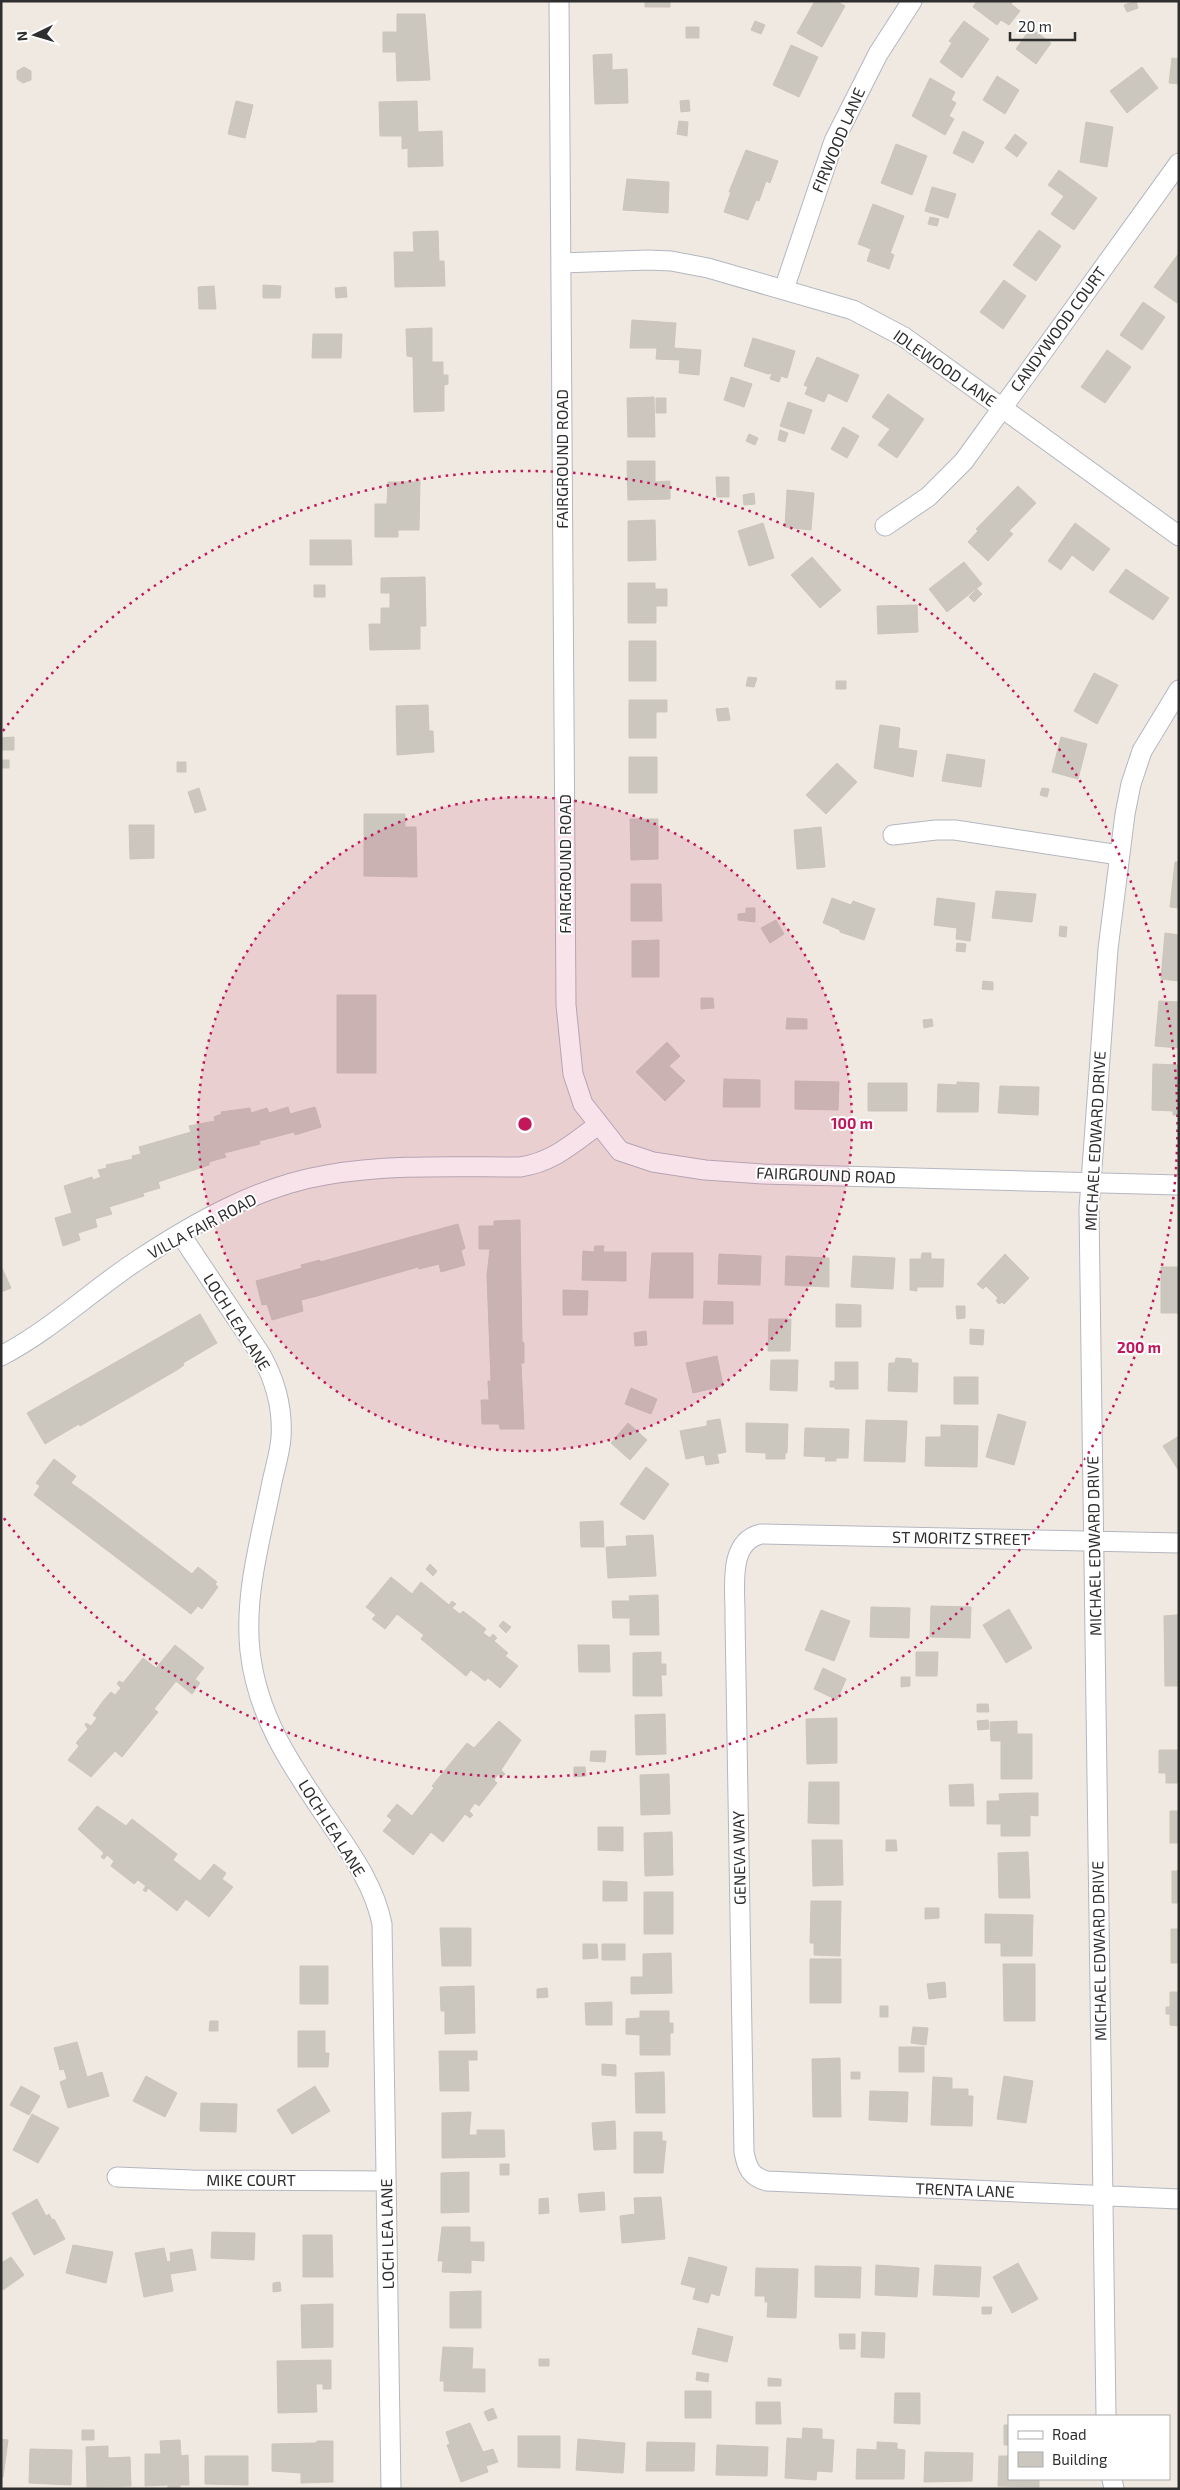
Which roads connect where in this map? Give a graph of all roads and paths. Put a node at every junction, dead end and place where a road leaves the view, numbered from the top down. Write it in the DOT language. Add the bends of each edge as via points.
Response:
graph roads {
  1 [pos="559,1"];
  2 [pos="912,1"];
  3 [pos="1179,163"];
  4 [pos="561,263"];
  5 [pos="784,289"];
  6 [pos="1001,408"];
  7 [pos="885,526"];
  8 [pos="1179,536"];
  9 [pos="1179,690"];
  10 [pos="893,835"];
  11 [pos="1119,856"];
  12 [pos="598,1125"];
  13 [pos="1092,1181"];
  14 [pos="1179,1185"];
  15 [pos="181,1235"];
  16 [pos="1,1356"];
  17 [pos="1094,1540"];
  18 [pos="745,1541"];
  19 [pos="1179,1543"];
  20 [pos="753,2175"];
  21 [pos="117,2177"];
  22 [pos="386,2181"];
  23 [pos="1102,2196"];
  24 [pos="1179,2199"];
  25 [pos="1106,2415"];
  26 [pos="390,2489"];
  1 -- 4 [label="street, FAIRGROUND ROAD"];
  2 -- 5 [label="street, FIRWOOD LANE" via="874,61 834,141"];
  3 -- 6 [label="street, CANDYWOOD COURT"];
  4 -- 5 [label="street, IDLEWOOD LANE" via="671,261"];
  4 -- 12 [label="street, FAIRGROUND ROAD" via="566,1005 573,1074 579,1095"];
  5 -- 6 [label="street, IDLEWOOD LANE" via="853,310 904,337"];
  6 -- 7 [label="street, CANDYWOOD COURT" via="964,461 928,497"];
  6 -- 8 [label="street, IDLEWOOD LANE"];
  9 -- 11 [label="street, MICHAEL EDWARD DRIVE" via="1142,751 1131,784"];
  10 -- 11 [label="street" via="955,830"];
  11 -- 13 [label="street, MICHAEL EDWARD DRIVE" via="1102,1026"];
  12 -- 13 [label="street, FAIRGROUND ROAD" via="620,1151 653,1162 688,1168 763,1174"];
  12 -- 15 [label="street, VILLA FAIR ROAD" via="558,1155 539,1164 370,1169 324,1175 258,1194"];
  13 -- 14 [label="street, FAIRGROUND ROAD"];
  13 -- 17 [label="street, MICHAEL EDWARD DRIVE" via="1089,1209"];
  15 -- 16 [label="street, VILLA FAIR ROAD" via="137,1260 29,1341"];
  15 -- 22 [label="street, LOCH LEA LANE" via="260,1354 277,1390 281,1438 251,1586 249,1622 254,1674 262,1706 275,1736 357,1863 378,1908 382,1924"];
  17 -- 18 [label="street, ST MORITZ STREET" via="760,1534"];
  17 -- 19 [label="street, ST MORITZ STREET"];
  17 -- 23 [label="street, MICHAEL EDWARD DRIVE"];
  18 -- 20 [label="street, GENEVA WAY" via="736,1564 736,1648 744,2152 746,2166"];
  20 -- 23 [label="street, TRENTA LANE" via="767,2181"];
  21 -- 22 [label="street, MIKE COURT"];
  22 -- 26 [label="street, LOCH LEA LANE"];
  23 -- 24 [label="street, TRENTA LANE"];
  23 -- 25 [label="street, MICHAEL EDWARD DRIVE"];
}
